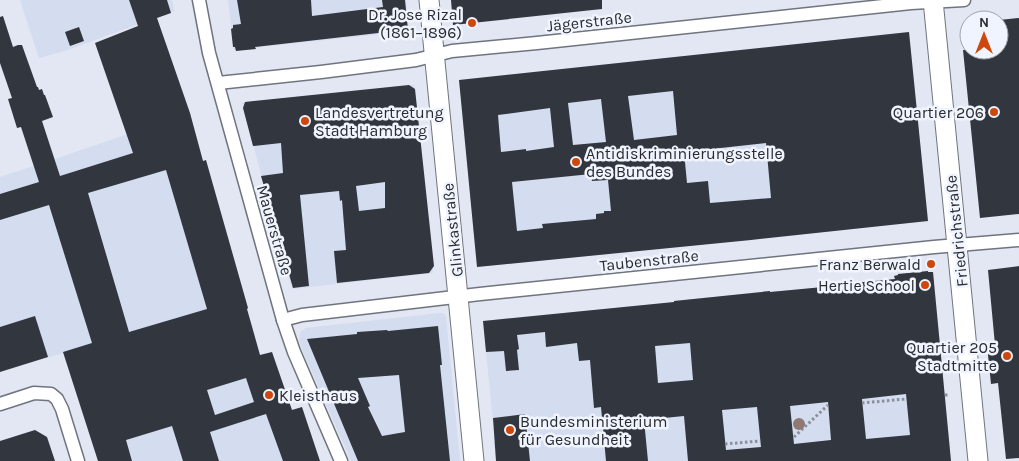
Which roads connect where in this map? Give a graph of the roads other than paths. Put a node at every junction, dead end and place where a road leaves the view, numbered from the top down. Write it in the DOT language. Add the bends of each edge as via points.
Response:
graph roads {
  1 [pos="199,0"];
  2 [pos="429,0"];
  3 [pos="964,0"];
  4 [pos="934,1"];
  5 [pos="434,55"];
  6 [pos="218,83"];
  7 [pos="1019,240"];
  8 [pos="957,245"];
  9 [pos="458,297"];
  10 [pos="283,320"];
  11 [pos="0,404"];
  12 [pos="78,461"];
  13 [pos="341,461"];
  14 [pos="474,461"];
  15 [pos="978,461"];
  1 -- 6 [label="street, Mauerstraße"];
  2 -- 5 [label="street, Glinkastraße"];
  3 -- 4 [label="street, Jägerstraße"];
  4 -- 5 [label="street, Jägerstraße"];
  4 -- 8 [label="street, Friedrichstraße"];
  5 -- 6 [label="street, Jägerstraße" via="416,60"];
  5 -- 9 [label="street, Glinkastraße"];
  6 -- 10 [label="street, Mauerstraße"];
  7 -- 8 [label="street, Taubenstraße"];
  8 -- 9 [label="street, Taubenstraße"];
  8 -- 15 [label="street, Friedrichstraße"];
  9 -- 10 [label="street, Taubenstraße"];
  9 -- 14 [label="street, Glinkastraße"];
  10 -- 13 [label="street, Mauerstraße"];
  11 -- 12 [label="street" via="34,393 51,394 62,409"];
}
